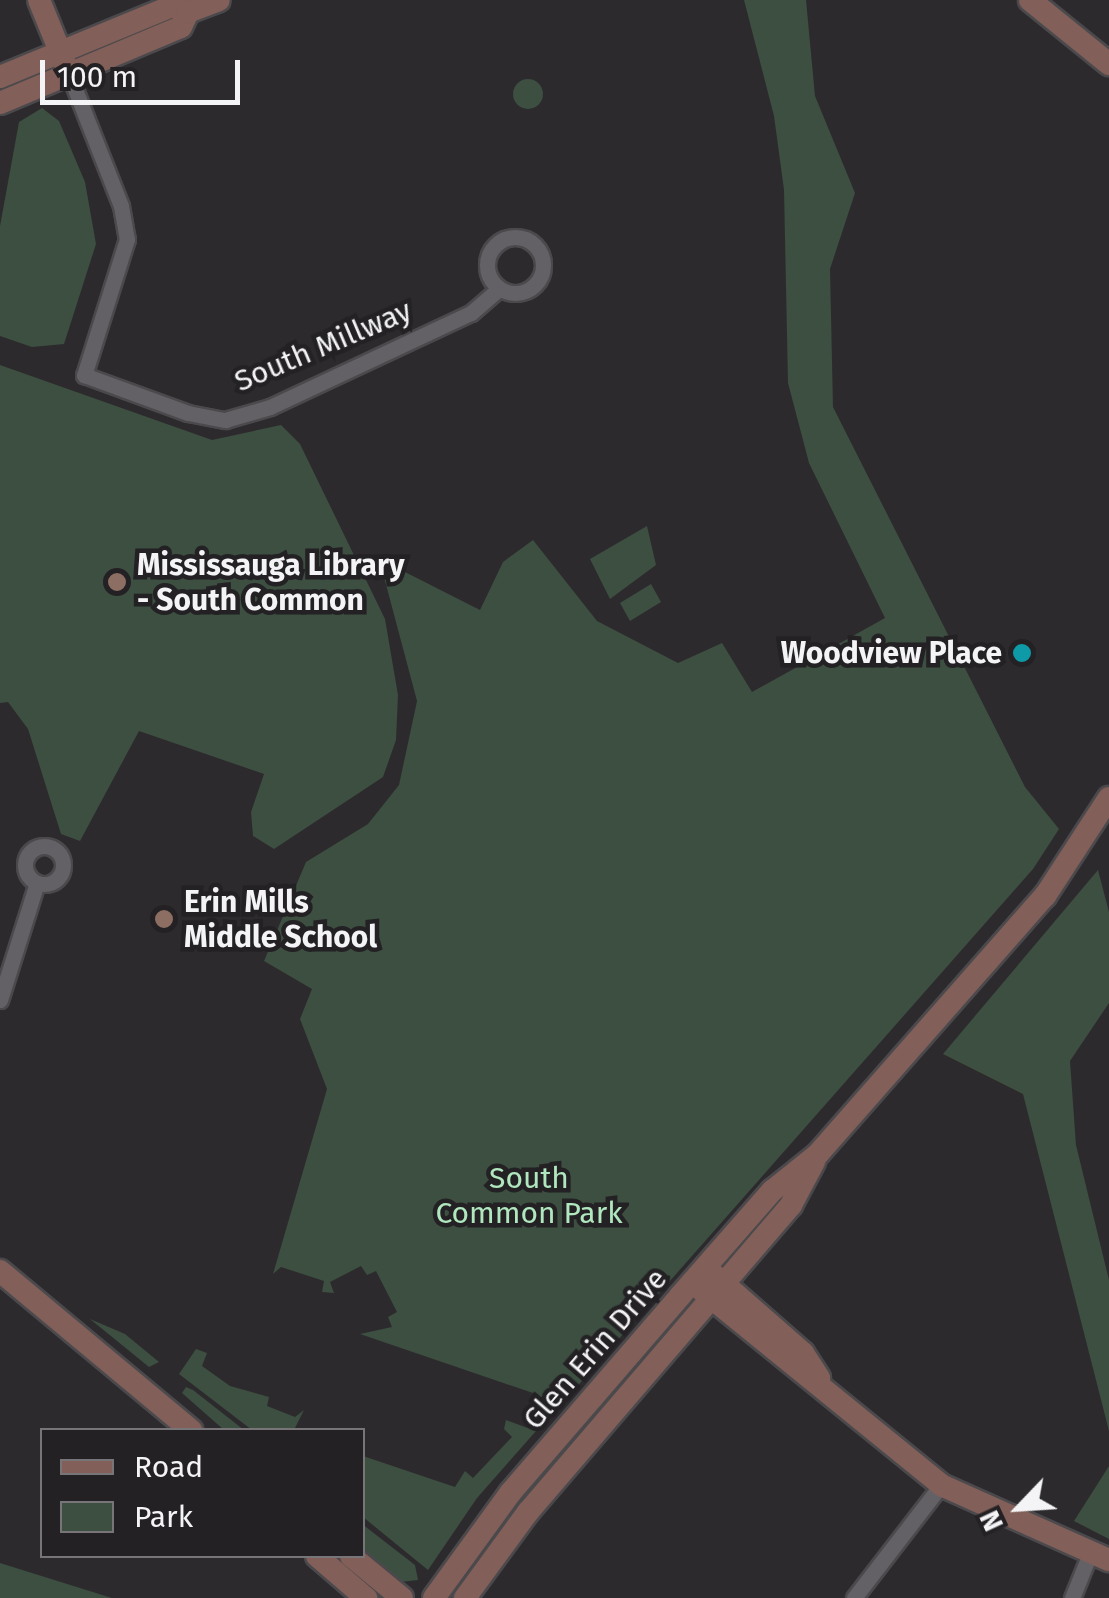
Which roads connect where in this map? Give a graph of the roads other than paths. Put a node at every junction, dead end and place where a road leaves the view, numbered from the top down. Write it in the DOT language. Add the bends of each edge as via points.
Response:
graph roads {
  1 [pos="38,0"];
  2 [pos="219,0"];
  3 [pos="1030,0"];
  4 [pos="188,12"];
  5 [pos="60,52"];
  6 [pos="1109,64"];
  7 [pos="69,74"];
  8 [pos="0,78"];
  9 [pos="0,103"];
  10 [pos="499,289"];
  11 [pos="1109,798"];
  12 [pos="37,883"];
  13 [pos="0,1000"];
  14 [pos="818,1154"];
  15 [pos="0,1271"];
  16 [pos="699,1275"];
  17 [pos="717,1291"];
  18 [pos="189,1428"];
  19 [pos="941,1485"];
  20 [pos="1100,1556"];
  21 [pos="319,1558"];
  22 [pos="353,1558"];
  23 [pos="366,1598"];
  24 [pos="402,1598"];
  25 [pos="434,1598"];
  26 [pos="465,1598"];
  27 [pos="854,1598"];
  28 [pos="1072,1598"];
  1 -- 5 [label="street, South Millway"];
  2 -- 4 [label="street"];
  3 -- 6 [label="street"];
  4 -- 5 [label="street" via="172,6"];
  4 -- 7 [label="street" via="182,28"];
  5 -- 7 [label="street, South Millway"];
  5 -- 8 [label="street"];
  7 -- 9 [label="street"];
  7 -- 10 [label="street, South Millway" via="121,206 127,239 84,375 225,420 270,407 471,313"];
  11 -- 14 [label="street, Glen Erin Drive" via="1074,860"];
  12 -- 13 [label="street"];
  14 -- 16 [label="street, Glen Erin Drive" via="772,1191"];
  14 -- 17 [label="street, Glen Erin Drive" via="791,1205"];
  15 -- 18 [label="street"];
  16 -- 17 [label="street"];
  16 -- 25 [label="street, Glen Erin Drive" via="512,1492"];
  17 -- 19 [label="street"];
  17 -- 26 [label="street, Glen Erin Drive" via="528,1512"];
  19 -- 20 [label="street"];
  19 -- 27 [label="street"];
  20 -- 28 [label="street"];
  21 -- 23 [label="street"];
  22 -- 24 [label="street"];
}
